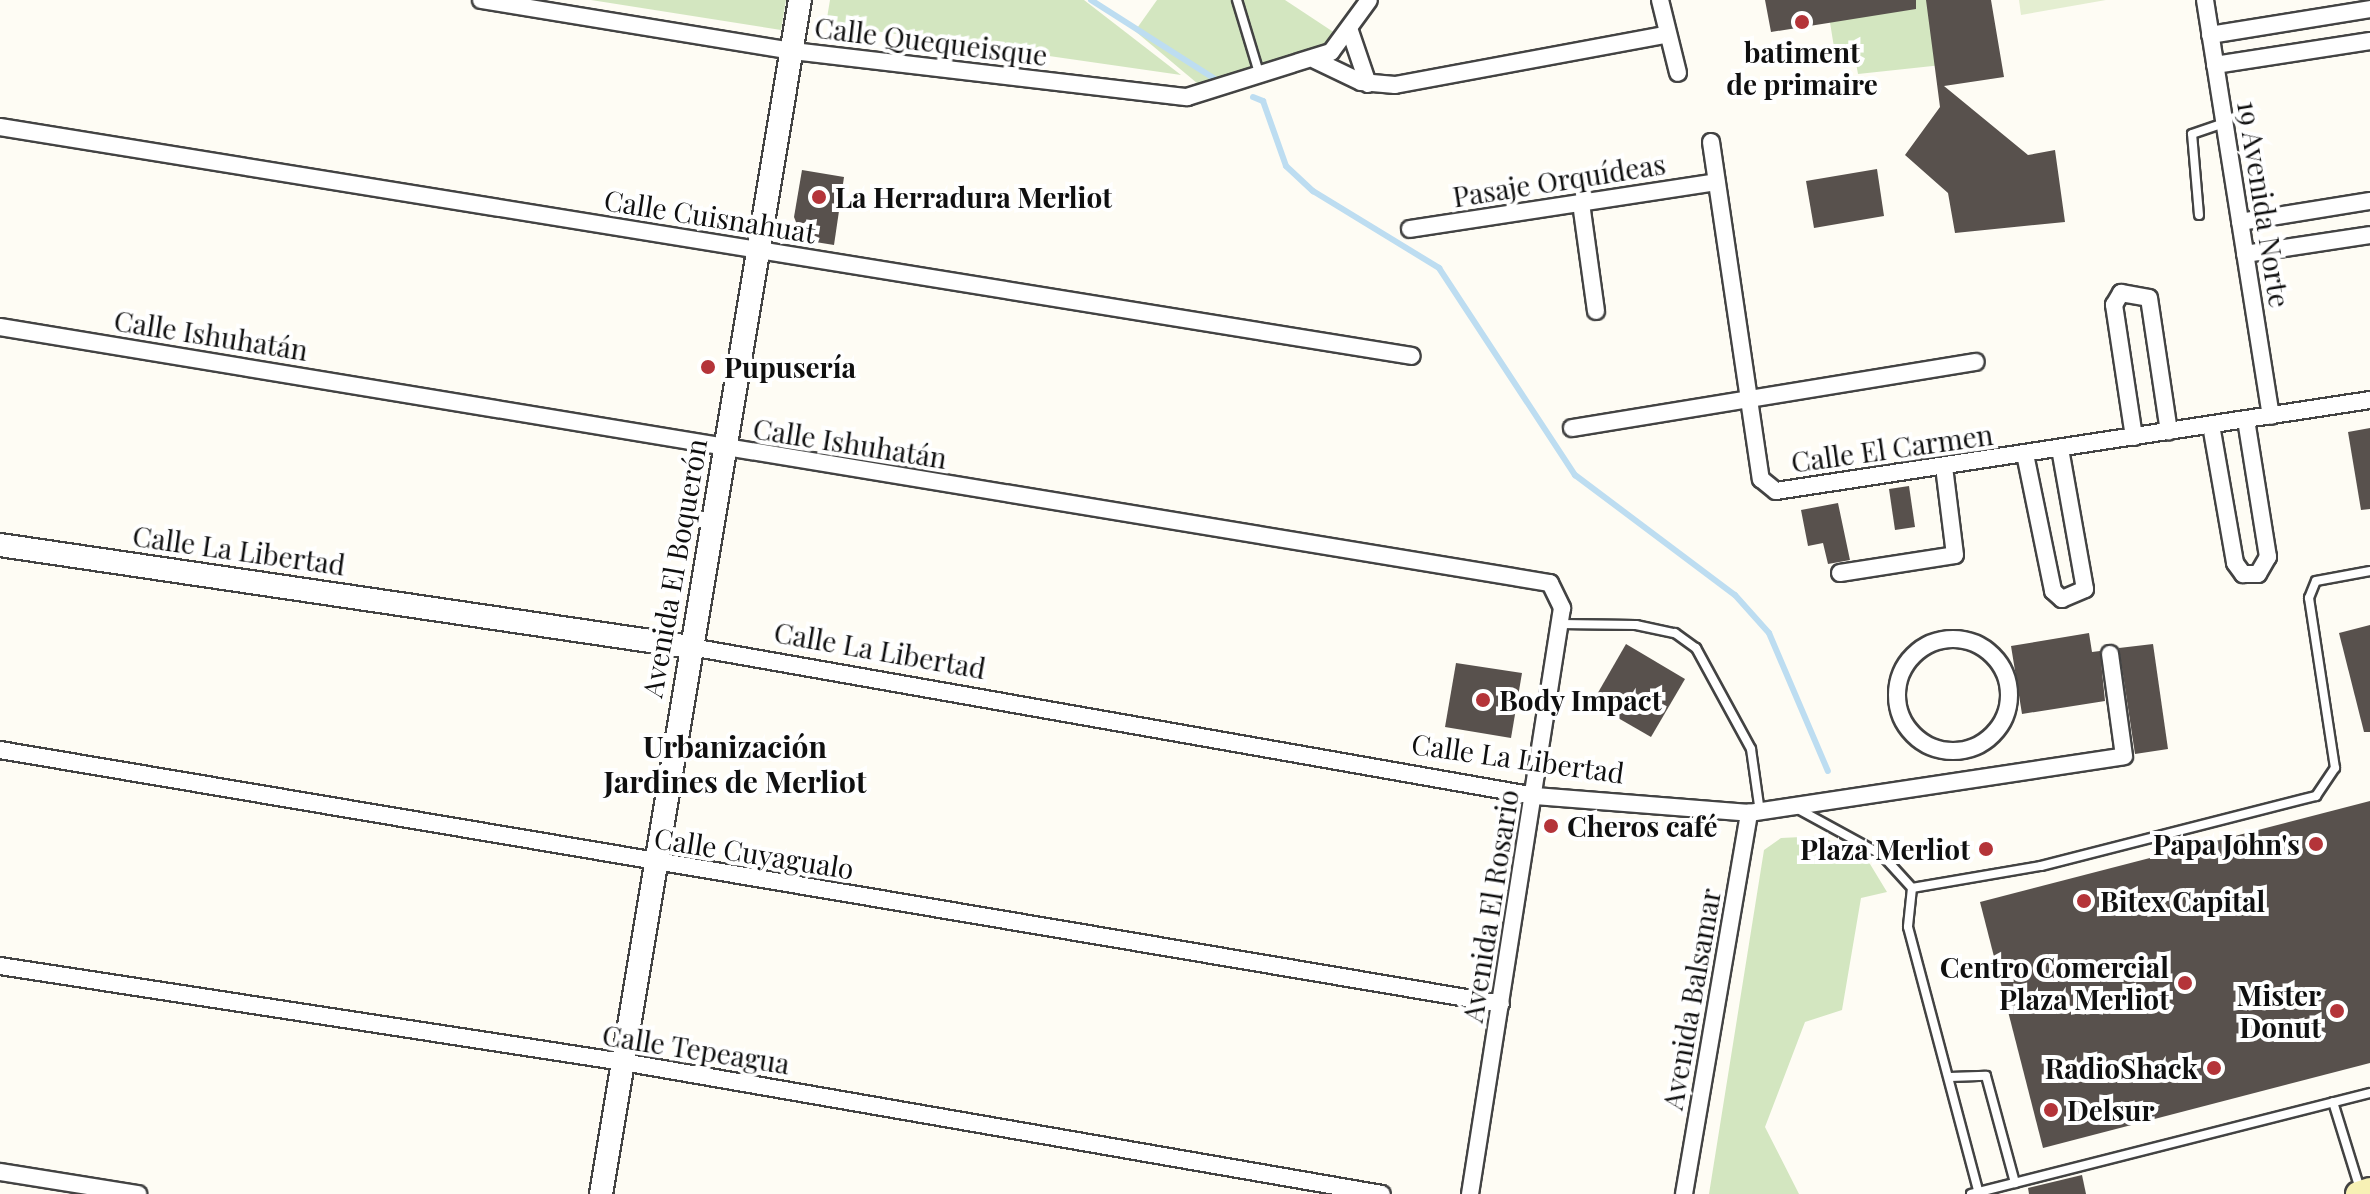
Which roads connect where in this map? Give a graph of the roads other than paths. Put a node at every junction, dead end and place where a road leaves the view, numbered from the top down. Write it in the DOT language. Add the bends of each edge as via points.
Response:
graph roads {
  1 [pos="481,0"];
  2 [pos="800,0"];
  3 [pos="1237,0"];
  4 [pos="1369,0"];
  5 [pos="1660,0"];
  6 [pos="2205,0"];
  7 [pos="2370,9"];
  8 [pos="1350,31"];
  9 [pos="1666,35"];
  10 [pos="2210,35"];
  11 [pos="2370,41"];
  12 [pos="793,51"];
  13 [pos="1315,60"];
  14 [pos="2215,65"];
  15 [pos="1678,73"];
  16 [pos="1260,76"];
  17 [pos="1368,84"];
  18 [pos="2224,123"];
  19 [pos="0,127"];
  20 [pos="1711,142"];
  21 [pos="1716,182"];
  22 [pos="2370,201"];
  23 [pos="1581,203"];
  24 [pos="2199,215"];
  25 [pos="2240,222"];
  26 [pos="1410,229"];
  27 [pos="2370,235"];
  28 [pos="760,251"];
  29 [pos="2245,254"];
  30 [pos="1596,311"];
  31 [pos="0,327"];
  32 [pos="1412,356"];
  33 [pos="1976,362"];
  34 [pos="1750,400"];
  35 [pos="2370,400"];
  36 [pos="2271,416"];
  37 [pos="2246,420"];
  38 [pos="2211,425"];
  39 [pos="1572,428"];
  40 [pos="2169,432"];
  41 [pos="2134,437"];
  42 [pos="725,449"];
  43 [pos="2060,449"];
  44 [pos="2025,454"];
  45 [pos="1944,467"];
  46 [pos="0,545"];
  47 [pos="2370,571"];
  48 [pos="1840,573"];
  49 [pos="1550,583"];
  50 [pos="1560,624"];
  51 [pos="691,647"];
  52 [pos="2110,654"];
  53 [pos="1970,749"];
  54 [pos="0,750"];
  55 [pos="1975,779"];
  56 [pos="1535,796"];
  57 [pos="1798,809"];
  58 [pos="1755,813"];
  59 [pos="655,863"];
  60 [pos="1912,888"];
  61 [pos="0,966"];
  62 [pos="1501,1004"];
  63 [pos="623,1062"];
  64 [pos="1950,1077"];
  65 [pos="2370,1093"];
  66 [pos="2333,1102"];
  67 [pos="0,1172"];
  68 [pos="2015,1183"];
  69 [pos="2370,1190"];
  70 [pos="1976,1193"];
  71 [pos="138,1194"];
  72 [pos="601,1194"];
  73 [pos="1382,1194"];
  74 [pos="1470,1194"];
  75 [pos="1684,1194"];
  76 [pos="2359,1194"];
  1 -- 12 [label="street, Calle Quequeisque"];
  2 -- 12 [label="street, Avenida El Boquerón"];
  3 -- 16 [label="lane"];
  4 -- 8 [label="street"];
  5 -- 9 [label="street"];
  6 -- 10 [label="street, 19 Avenida Norte"];
  7 -- 10 [label="street"];
  8 -- 13 [label="street"];
  8 -- 17 [label="street"];
  9 -- 15 [label="street"];
  9 -- 17 [label="street"];
  10 -- 14 [label="street, 19 Avenida Norte"];
  11 -- 14 [label="street"];
  12 -- 16 [label="street, Calle Quequeisque" via="1187,97"];
  12 -- 28 [label="street, Avenida El Boquerón"];
  13 -- 16 [label="street"];
  13 -- 17 [label="street"];
  14 -- 18 [label="street, 19 Avenida Norte"];
  18 -- 24 [label="lane" via="2192,134"];
  18 -- 25 [label="street, 19 Avenida Norte"];
  19 -- 28 [label="street, Calle Cuisnahuat"];
  20 -- 21 [label="street, Calle El Carmen"];
  21 -- 23 [label="street, Pasaje Orquídeas"];
  21 -- 34 [label="street, Calle El Carmen"];
  22 -- 25 [label="street"];
  23 -- 26 [label="street, Pasaje Orquídeas"];
  23 -- 30 [label="street"];
  25 -- 29 [label="street, 19 Avenida Norte"];
  27 -- 29 [label="street"];
  28 -- 32 [label="street, Calle Cuisnahuat"];
  28 -- 42 [label="street, Avenida El Boquerón"];
  29 -- 36 [label="street, 19 Avenida Norte"];
  31 -- 42 [label="street, Calle Ishuhatán"];
  33 -- 34 [label="street"];
  34 -- 39 [label="street"];
  34 -- 45 [label="street, Calle El Carmen" via="1761,479 1776,491"];
  35 -- 36 [label="street, Calle El Carmen"];
  36 -- 37 [label="street, Calle El Carmen"];
  37 -- 38 [label="street, Calle El Carmen"];
  37 -- 38 [label="street" via="2268,557 2258,574 2243,574 2235,563"];
  38 -- 40 [label="street, Calle El Carmen"];
  40 -- 41 [label="street, Calle El Carmen"];
  40 -- 41 [label="street" via="2149,298 2121,293 2114,305"];
  41 -- 43 [label="street, Calle El Carmen"];
  42 -- 49 [label="street, Calle Ishuhatán"];
  42 -- 51 [label="street, Avenida El Boquerón"];
  43 -- 44 [label="street, Calle El Carmen"];
  43 -- 44 [label="street" via="2085,589 2062,599 2053,591"];
  44 -- 45 [label="street, Calle El Carmen"];
  45 -- 48 [label="street" via="1955,555"];
  46 -- 51 [label="street, Calle La Libertad"];
  47 -- 60 [label="lane" via="2316,581 2309,598 2335,768 2316,796 2041,866"];
  49 -- 50 [label="street, Avenida El Rosario" via="1562,598"];
  50 -- 56 [label="street, Avenida El Rosario"];
  50 -- 58 [label="lane" via="1636,625 1675,633 1696,648 1751,749"];
  51 -- 56 [label="street, Calle La Libertad"];
  51 -- 59 [label="street, Avenida El Boquerón"];
  52 -- 55 [label="street, Calle La Libertad" via="2124,756"];
  53 -- 53 [label="street" via="1998,731 2007,714 2007,676 1984,647 1948,638 1915,654 1903,668 1897,704 1914,736 1929,746"];
  53 -- 55 [label="street"];
  54 -- 59 [label="street, Calle Cuyagualo"];
  55 -- 57 [label="street, Calle La Libertad"];
  56 -- 58 [label="street, Calle La Libertad"];
  56 -- 62 [label="street, Avenida El Rosario"];
  57 -- 58 [label="street, Calle La Libertad"];
  57 -- 60 [label="lane" via="1882,855"];
  58 -- 75 [label="street, Avenida Balsamar"];
  59 -- 62 [label="street, Calle Cuyagualo"];
  59 -- 63 [label="street, Avenida El Boquerón"];
  60 -- 64 [label="lane" via="1908,927"];
  61 -- 63 [label="street, Calle Tepeagua"];
  62 -- 74 [label="street, Avenida El Rosario"];
  63 -- 72 [label="street, Avenida El Boquerón"];
  63 -- 73 [label="street, Calle Tepeagua"];
  64 -- 68 [label="lane" via="1986,1076"];
  64 -- 70 [label="lane"];
  65 -- 66 [label="lane"];
  66 -- 68 [label="lane"];
  66 -- 76 [label="lane"];
  67 -- 71 [label="street"];
  68 -- 70 [label="lane"];
  69 -- 76 [label="main road"];
}
